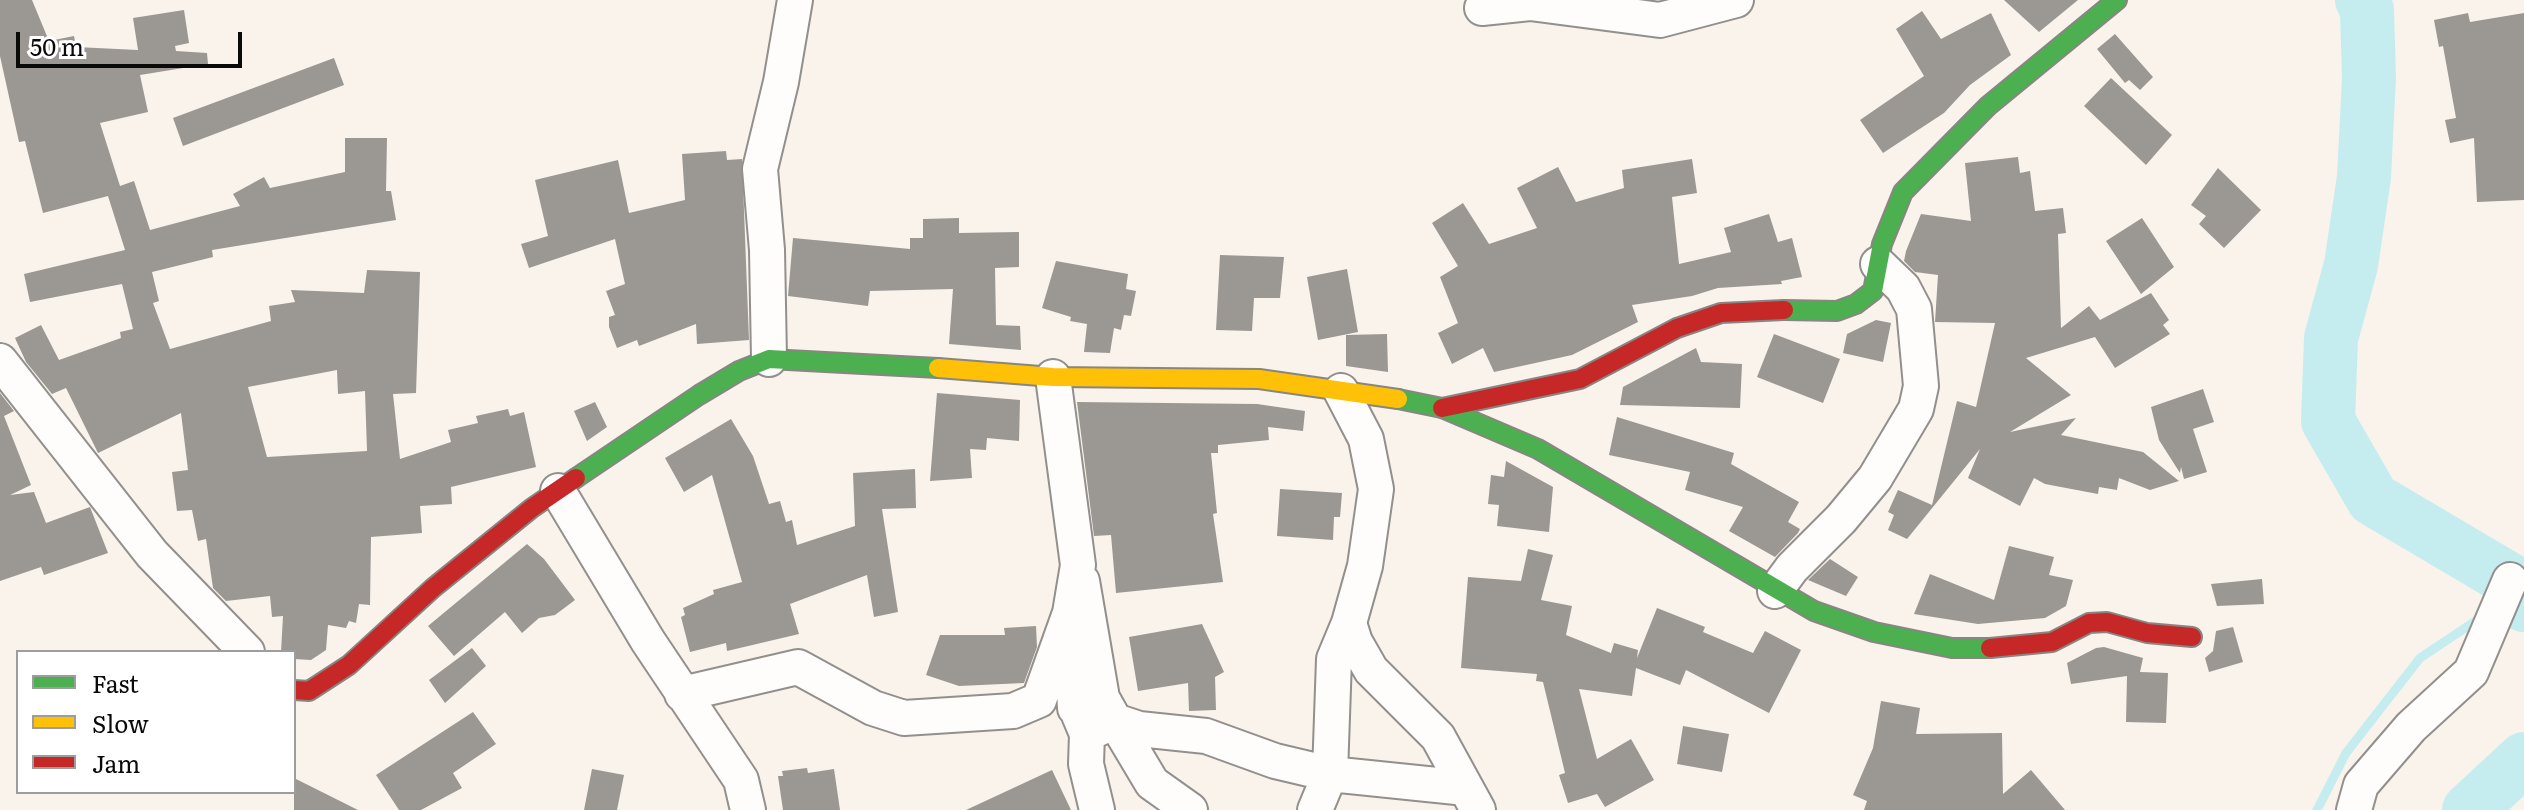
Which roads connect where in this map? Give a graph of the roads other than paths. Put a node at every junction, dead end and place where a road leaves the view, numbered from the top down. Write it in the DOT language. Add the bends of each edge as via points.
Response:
graph roads {
  1 [pos="795,0"];
  2 [pos="1736,0"];
  3 [pos="2117,0"];
  4 [pos="1482,8"];
  5 [pos="1878,264"];
  6 [pos="769,359"];
  7 [pos="0,361"];
  8 [pos="1053,377"];
  9 [pos="1341,391"];
  10 [pos="1442,408"];
  11 [pos="558,491"];
  12 [pos="1078,565"];
  13 [pos="2510,580"];
  14 [pos="1775,591"];
  15 [pos="1070,613"];
  16 [pos="1349,623"];
  17 [pos="2192,637"];
  18 [pos="245,650"];
  19 [pos="296,690"];
  20 [pos="682,694"];
  21 [pos="1095,716"];
  22 [pos="1330,774"];
  23 [pos="1164,793"];
  24 [pos="1472,799"];
  25 [pos="748,810"];
  26 [pos="1097,810"];
  27 [pos="1315,810"];
  28 [pos="2354,810"];
  1 -- 6 [label="street" via="760,169"];
  2 -- 4 [label="street" via="1660,20 1530,3"];
  3 -- 5 [label="street" via="1929,162 1903,192"];
  5 -- 10 [label="street" via="1873,291 1837,311 1721,313 1677,328 1580,379"];
  5 -- 14 [label="street" via="1903,288 1914,309 1921,386 1916,409 1875,478"];
  6 -- 8 [label="street"];
  6 -- 11 [label="street" via="725,379"];
  7 -- 18 [label="street" via="143,543"];
  8 -- 9 [label="street" via="1259,379"];
  8 -- 12 [label="street"];
  9 -- 10 [label="street"];
  9 -- 16 [label="street" via="1366,439 1376,489 1365,566"];
  10 -- 14 [label="street" via="1538,449"];
  11 -- 19 [label="street" via="485,543 340,672 309,691"];
  11 -- 20 [label="street"];
  12 -- 15 [label="street"];
  12 -- 21 [label="street"];
  13 -- 28 [label="street" via="2471,672 2411,727 2361,785"];
  14 -- 17 [label="street" via="1874,632 1952,648 2052,642 2089,623 2107,622"];
  15 -- 20 [label="street" via="1039,700 1013,711 904,718 873,708 798,667"];
  15 -- 21 [label="street"];
  16 -- 22 [label="street" via="1334,659"];
  16 -- 24 [label="street" via="1364,659 1423,718"];
  20 -- 25 [label="street" via="741,780"];
  21 -- 22 [label="street" via="1139,729 1206,736"];
  21 -- 23 [label="street"];
  21 -- 26 [label="street" via="1086,764"];
  22 -- 24 [label="street"];
  22 -- 27 [label="street"];
}
